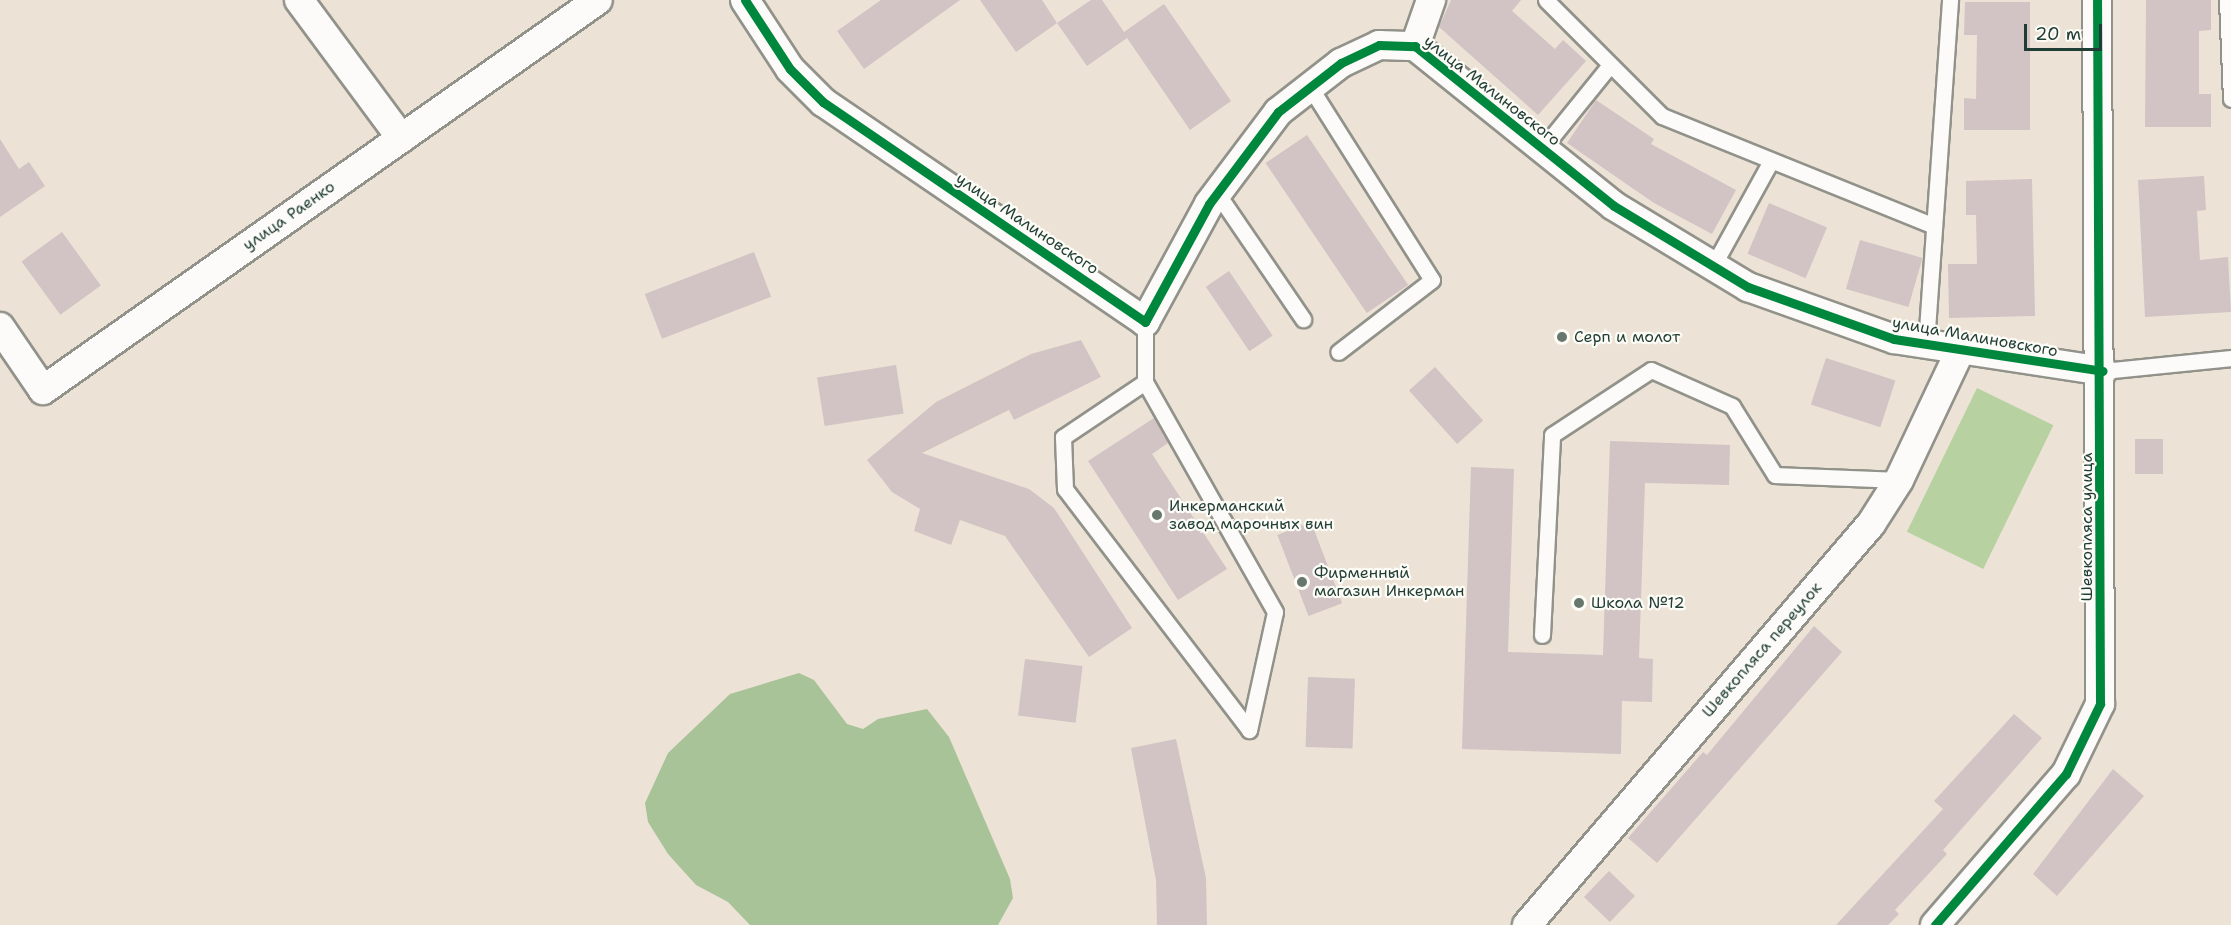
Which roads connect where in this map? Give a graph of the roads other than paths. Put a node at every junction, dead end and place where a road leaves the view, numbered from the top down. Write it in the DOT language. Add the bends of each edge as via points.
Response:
graph roads {
  1 [pos="299,0"];
  2 [pos="598,0"];
  3 [pos="745,0"];
  4 [pos="1431,0"];
  5 [pos="1546,0"];
  6 [pos="1950,0"];
  7 [pos="2097,0"];
  8 [pos="2227,0"];
  9 [pos="1414,46"];
  10 [pos="1610,65"];
  11 [pos="1310,87"];
  12 [pos="2231,99"];
  13 [pos="401,138"];
  14 [pos="1542,149"];
  15 [pos="1772,161"];
  16 [pos="1217,194"];
  17 [pos="1934,226"];
  18 [pos="1713,266"];
  19 [pos="1303,319"];
  20 [pos="1145,322"];
  21 [pos="0,327"];
  22 [pos="1926,344"];
  23 [pos="1960,351"];
  24 [pos="1338,352"];
  25 [pos="2231,358"];
  26 [pos="2103,371"];
  27 [pos="1145,382"];
  28 [pos="1899,480"];
  29 [pos="1542,635"];
  30 [pos="1527,925"];
  31 [pos="1935,925"];
  1 -- 13 [label="street"];
  2 -- 13 [label="street, улица Раенко"];
  3 -- 20 [label="street, улица Малиновского" via="790,69 823,102"];
  4 -- 9 [label="street"];
  5 -- 10 [label="lane"];
  6 -- 17 [label="lane"];
  7 -- 26 [label="street, Шевкопляса улица"];
  8 -- 12 [label="lane"];
  9 -- 11 [label="street, улица Малиновского" via="1379,45 1341,63"];
  9 -- 14 [label="street, улица Малиновского"];
  10 -- 14 [label="lane"];
  10 -- 15 [label="lane" via="1662,116"];
  11 -- 16 [label="street, улица Малиновского" via="1278,112"];
  11 -- 24 [label="lane" via="1432,280"];
  13 -- 21 [label="street, улица Раенко" via="43,390"];
  14 -- 18 [label="street, улица Малиновского" via="1614,207"];
  15 -- 17 [label="lane"];
  15 -- 18 [label="lane"];
  16 -- 19 [label="lane"];
  16 -- 20 [label="street, улица Малиновского"];
  17 -- 22 [label="lane"];
  18 -- 22 [label="street, улица Малиновского" via="1749,287 1894,339"];
  20 -- 27 [label="lane"];
  22 -- 23 [label="street, улица Малиновского"];
  23 -- 26 [label="street, улица Малиновского"];
  23 -- 28 [label="street, Шевкопляса переулок"];
  25 -- 26 [label="lane"];
  26 -- 31 [label="street, Шевкопляса улица" via="2100,704 2066,774"];
  27 -- 27 [label="lane" via="1063,437 1065,489 1249,730 1275,612"];
  28 -- 29 [label="lane" via="1774,475 1732,406 1652,370 1552,435"];
  28 -- 30 [label="street, Шевкопляса переулок" via="1871,524"];
}
